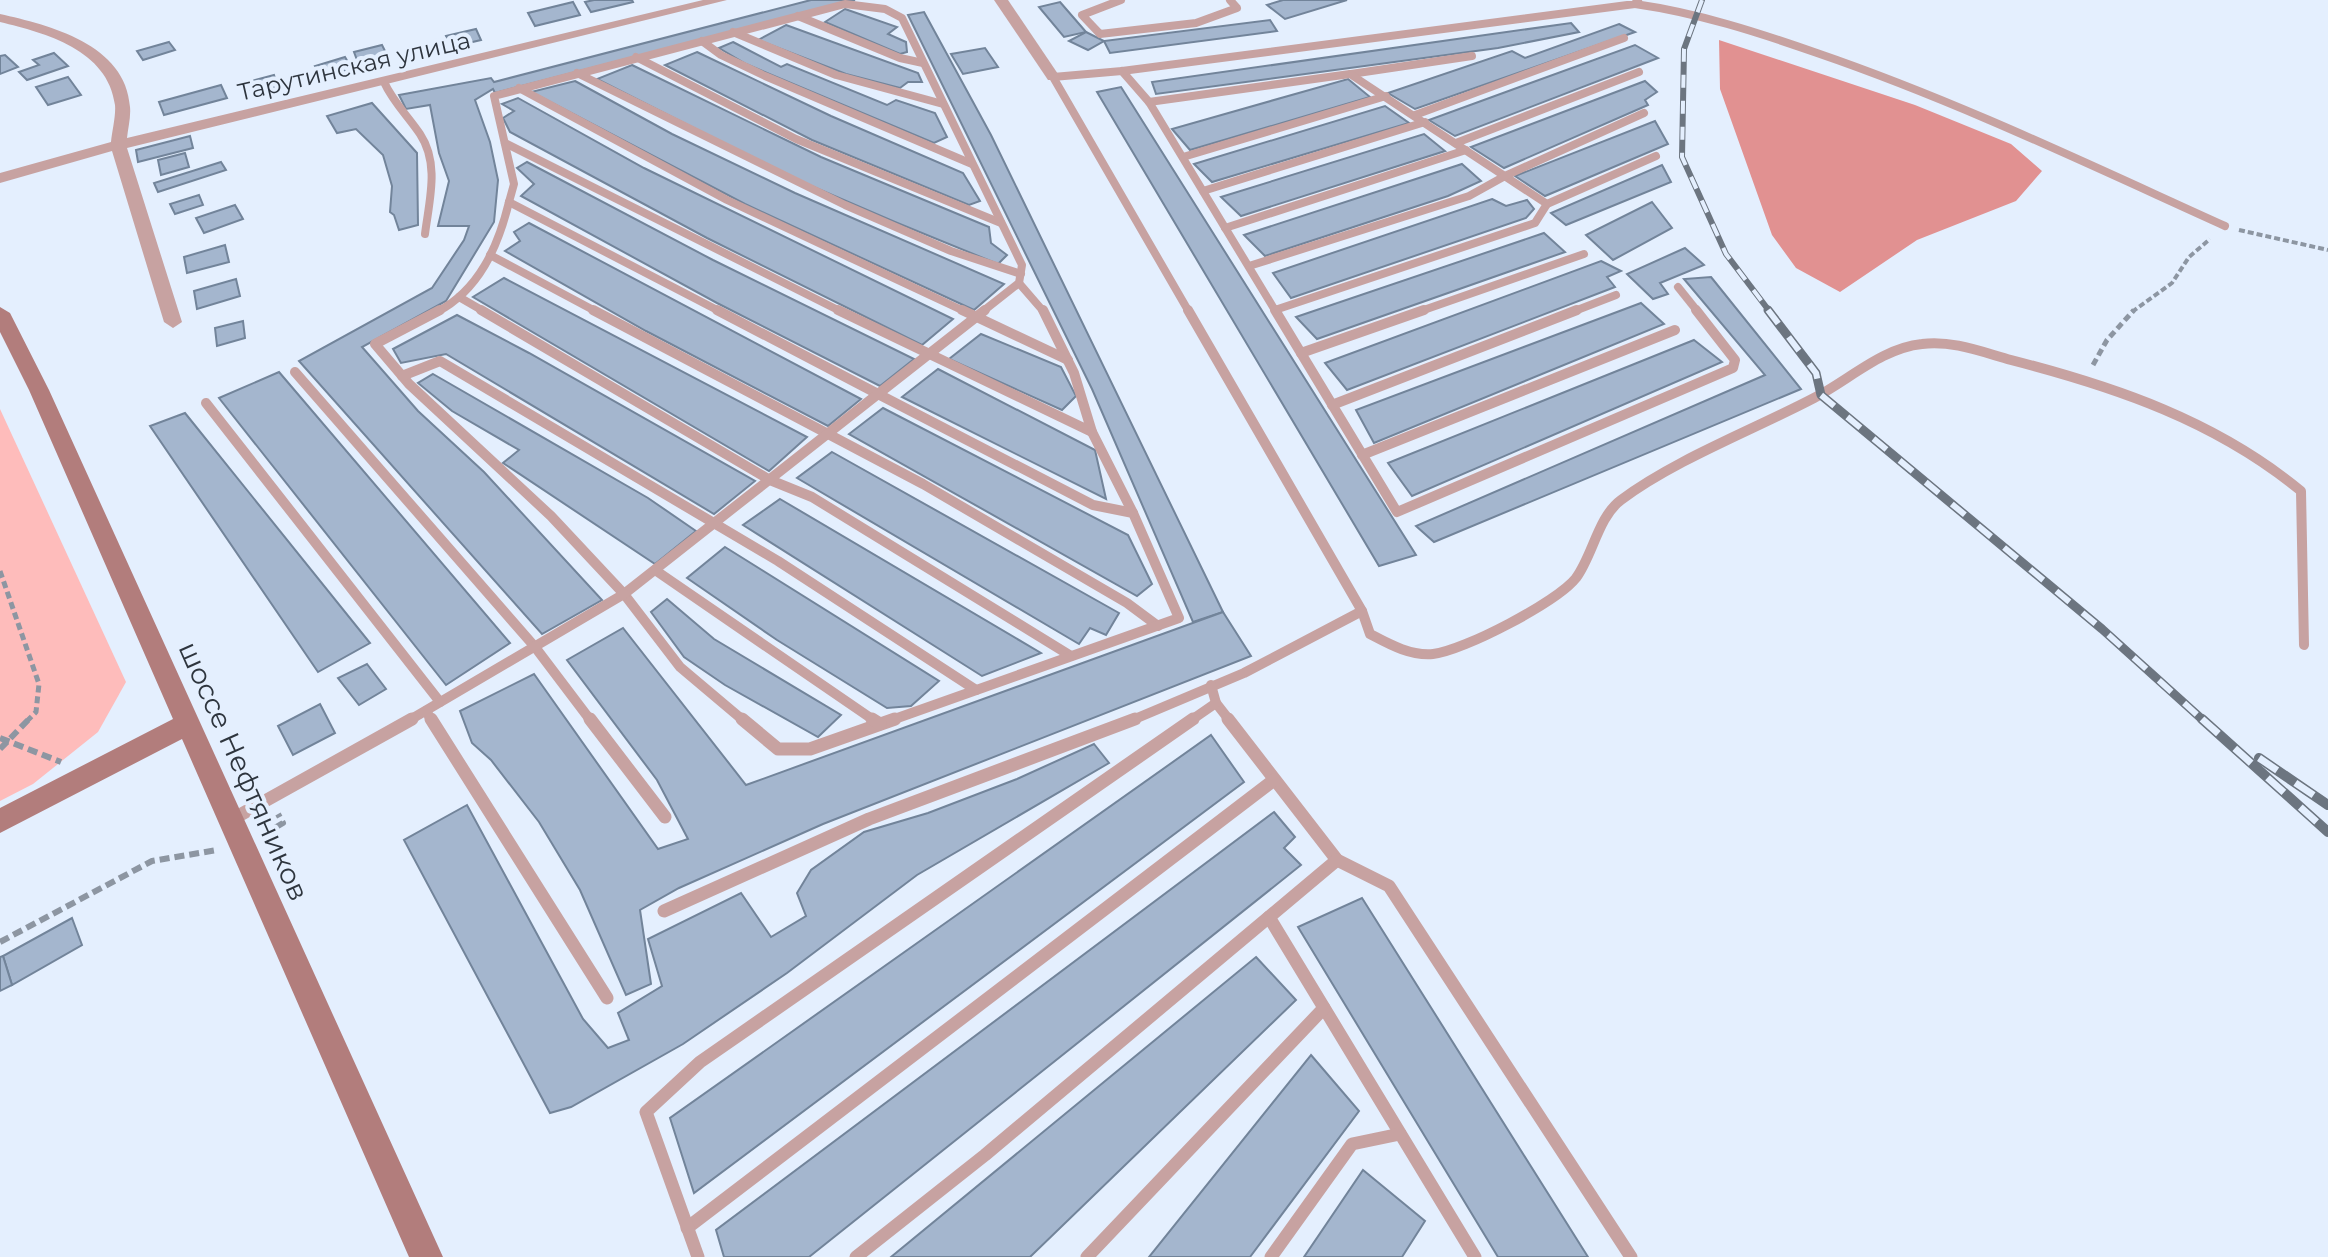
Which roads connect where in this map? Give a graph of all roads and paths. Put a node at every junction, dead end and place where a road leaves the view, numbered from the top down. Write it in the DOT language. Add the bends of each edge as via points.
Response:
graph roads {
  1 [pos="720,0"];
  2 [pos="1001,0"];
  3 [pos="1121,0"];
  4 [pos="1230,0"];
  5 [pos="1637,2"];
  6 [pos="798,16"];
  7 [pos="0,18"];
  8 [pos="733,32"];
  9 [pos="1624,38"];
  10 [pos="702,41"];
  11 [pos="1472,56"];
  12 [pos="636,57"];
  13 [pos="923,63"];
  14 [pos="1122,71"];
  15 [pos="1639,72"];
  16 [pos="577,73"];
  17 [pos="1350,74"];
  18 [pos="1053,77"];
  19 [pos="384,82"];
  20 [pos="519,88"];
  21 [pos="1386,96"];
  22 [pos="1149,102"];
  23 [pos="943,104"];
  24 [pos="1644,113"];
  25 [pos="1415,115"];
  26 [pos="1425,122"];
  27 [pos="505,143"];
  28 [pos="1456,143"];
  29 [pos="118,145"];
  30 [pos="1466,150"];
  31 [pos="1656,156"];
  32 [pos="1183,157"];
  33 [pos="972,164"];
  34 [pos="1505,176"];
  35 [pos="0,178"];
  36 [pos="1203,191"];
  37 [pos="509,202"];
  38 [pos="1547,204"];
  39 [pos="1001,223"];
  40 [pos="2225,226"];
  41 [pos="1225,228"];
  42 [pos="425,234"];
  43 [pos="2328,250"];
  44 [pos="1584,254"];
  45 [pos="490,255"];
  46 [pos="1249,266"];
  47 [pos="1020,279"];
  48 [pos="1678,287"];
  49 [pos="1616,295"];
  50 [pos="459,297"];
  51 [pos="1275,310"];
  52 [pos="0,313"];
  53 [pos="974,318"];
  54 [pos="173,322"];
  55 [pos="1675,330"];
  56 [pos="1301,353"];
  57 [pos="928,355"];
  58 [pos="1068,360"];
  59 [pos="295,372"];
  60 [pos="402,376"];
  61 [pos="2086,378"];
  62 [pos="881,392"];
  63 [pos="206,403"];
  64 [pos="1332,405"];
  65 [pos="1092,432"];
  66 [pos="826,435"];
  67 [pos="1362,455"];
  68 [pos="770,480"];
  69 [pos="1133,513"];
  70 [pos="713,524"];
  71 [pos="655,570"];
  72 [pos="0,571"];
  73 [pos="624,594"];
  74 [pos="1362,611"];
  75 [pos="1158,626"];
  76 [pos="2304,645"];
  77 [pos="535,647"];
  78 [pos="1071,656"];
  79 [pos="1211,685"];
  80 [pos="976,690"];
  81 [pos="440,702"];
  82 [pos="1216,703"];
  83 [pos="426,711"];
  84 [pos="187,724"];
  85 [pos="880,724"];
  86 [pos="0,738"];
  87 [pos="11,741"];
  88 [pos="0,749"];
  89 [pos="66,764"];
  90 [pos="1274,780"];
  91 [pos="270,799"];
  92 [pos="665,817"];
  93 [pos="231,820"];
  94 [pos="0,821"];
  95 [pos="243,846"];
  96 [pos="1337,860"];
  97 [pos="664,911"];
  98 [pos="1269,917"];
  99 [pos="0,942"];
  100 [pos="607,998"];
  101 [pos="1324,1008"];
  102 [pos="1400,1134"];
  103 [pos="687,1228"];
  104 [pos="426,1257"];
  105 [pos="698,1257"];
  106 [pos="856,1257"];
  107 [pos="1087,1257"];
  108 [pos="1271,1257"];
  109 [pos="1474,1257"];
  110 [pos="1631,1257"];
  1 -- 19 [label="street, Тарутинская улица"];
  2 -- 18 [label="street"];
  3 -- 4 [label="lane" via="1082,15 1100,34 1196,23 1237,8"];
  5 -- 14 [label="lane"];
  5 -- 40 [label="lane" via="1762,34 1875,71"];
  6 -- 8 [label="lane"];
  6 -- 13 [label="lane"];
  6 -- 13 [label="lane" via="845,4 885,9 902,18"];
  7 -- 29 [label="street" via="48,29 90,52 116,80 123,107"];
  8 -- 10 [label="lane"];
  8 -- 23 [label="lane" via="868,85"];
  9 -- 25 [label="lane"];
  10 -- 12 [label="lane"];
  10 -- 33 [label="lane" via="754,71"];
  11 -- 17 [label="lane"];
  12 -- 16 [label="lane"];
  12 -- 39 [label="lane" via="796,139"];
  13 -- 23 [label="lane"];
  14 -- 18 [label="lane"];
  14 -- 22 [label="lane"];
  15 -- 28 [label="lane"];
  16 -- 20 [label="lane"];
  16 -- 47 [label="lane" via="819,194"];
  17 -- 21 [label="lane"];
  17 -- 22 [label="lane"];
  18 -- 74 [label="lane"];
  19 -- 29 [label="street, Тарутинская улица"];
  19 -- 42 [label="lane" via="398,110 422,135 433,165"];
  20 -- 27 [label="lane" via="494,97"];
  20 -- 53 [label="lane" via="727,200"];
  21 -- 25 [label="lane"];
  21 -- 32 [label="lane"];
  22 -- 32 [label="lane"];
  23 -- 33 [label="lane"];
  24 -- 34 [label="lane"];
  25 -- 26 [label="lane"];
  26 -- 28 [label="lane"];
  26 -- 36 [label="lane"];
  27 -- 37 [label="lane" via="514,184"];
  27 -- 57 [label="lane"];
  28 -- 30 [label="lane"];
  29 -- 35 [label="street, Тарутинская улица"];
  29 -- 54 [label="street"];
  30 -- 34 [label="lane"];
  30 -- 41 [label="lane"];
  31 -- 38 [label="lane"];
  32 -- 36 [label="lane"];
  33 -- 39 [label="lane"];
  34 -- 38 [label="lane"];
  34 -- 46 [label="lane" via="1469,196"];
  36 -- 41 [label="lane"];
  37 -- 45 [label="lane"];
  37 -- 62 [label="lane"];
  38 -- 51 [label="lane" via="1535,223"];
  39 -- 47 [label="lane" via="1022,265"];
  40 -- 43 [label="path"];
  40 -- 61 [label="path" via="2189,257 2172,283 2137,307 2107,340"];
  41 -- 46 [label="lane"];
  44 -- 56 [label="lane"];
  45 -- 50 [label="lane" via="479,278"];
  45 -- 66 [label="lane"];
  46 -- 51 [label="lane"];
  47 -- 53 [label="lane"];
  47 -- 58 [label="lane"];
  48 -- 67 [label="lane" via="1735,360 1733,368 1397,512"];
  49 -- 64 [label="lane"];
  50 -- 60 [label="lane" via="375,344"];
  50 -- 68 [label="lane"];
  51 -- 56 [label="lane"];
  52 -- 84 [label="main road, шоссе Нефтяников"];
  53 -- 57 [label="lane"];
  53 -- 58 [label="lane"];
  55 -- 67 [label="lane"];
  56 -- 64 [label="lane"];
  57 -- 62 [label="lane"];
  57 -- 65 [label="lane"];
  58 -- 65 [label="lane"];
  59 -- 77 [label="lane"];
  60 -- 70 [label="lane" via="440,361"];
  60 -- 73 [label="lane" via="551,516"];
  61 -- 74 [label="lane" via="1954,345 1910,345 1619,501 1606,515 1571,584 1544,604 1469,641 1435,654 1401,650 1370,634"];
  61 -- 76 [label="lane" via="2245,449 2301,491"];
  62 -- 66 [label="lane"];
  62 -- 69 [label="lane" via="1093,505"];
  63 -- 81 [label="lane"];
  64 -- 67 [label="lane"];
  65 -- 69 [label="lane"];
  66 -- 68 [label="lane"];
  66 -- 75 [label="lane" via="923,484"];
  68 -- 70 [label="lane"];
  68 -- 78 [label="lane" via="812,497"];
  69 -- 75 [label="lane" via="1179,618"];
  70 -- 71 [label="lane"];
  70 -- 80 [label="lane" via="771,554"];
  71 -- 73 [label="lane"];
  71 -- 85 [label="lane"];
  72 -- 87 [label="path" via="39,684 36,712"];
  73 -- 77 [label="lane"];
  73 -- 85 [label="lane" via="680,667 778,749 810,749"];
  74 -- 79 [label="lane" via="1312,641"];
  75 -- 78 [label="lane"];
  77 -- 81 [label="lane"];
  77 -- 92 [label="lane"];
  78 -- 80 [label="lane"];
  79 -- 82 [label="lane"];
  79 -- 97 [label="lane" via="1123,724 867,820"];
  80 -- 85 [label="lane"];
  81 -- 83 [label="lane"];
  82 -- 90 [label="lane"];
  82 -- 103 [label="lane" via="700,1062 646,1112"];
  83 -- 91 [label="lane"];
  83 -- 100 [label="lane"];
  84 -- 93 [label="main road, шоссе Нефтяников"];
  84 -- 94 [label="main road"];
  86 -- 87 [label="path"];
  87 -- 88 [label="path"];
  87 -- 89 [label="path"];
  90 -- 96 [label="lane"];
  90 -- 103 [label="lane"];
  91 -- 93 [label="lane"];
  91 -- 95 [label="path" via="283,823"];
  93 -- 95 [label="main road, шоссе Нефтяников"];
  95 -- 99 [label="path" via="152,861"];
  95 -- 104 [label="main road, шоссе Нефтяников"];
  96 -- 98 [label="lane"];
  96 -- 110 [label="lane" via="1389,886"];
  98 -- 101 [label="lane"];
  98 -- 106 [label="lane"];
  101 -- 102 [label="lane"];
  101 -- 107 [label="lane"];
  102 -- 108 [label="lane" via="1352,1144"];
  102 -- 109 [label="lane"];
  103 -- 105 [label="lane"];
}
